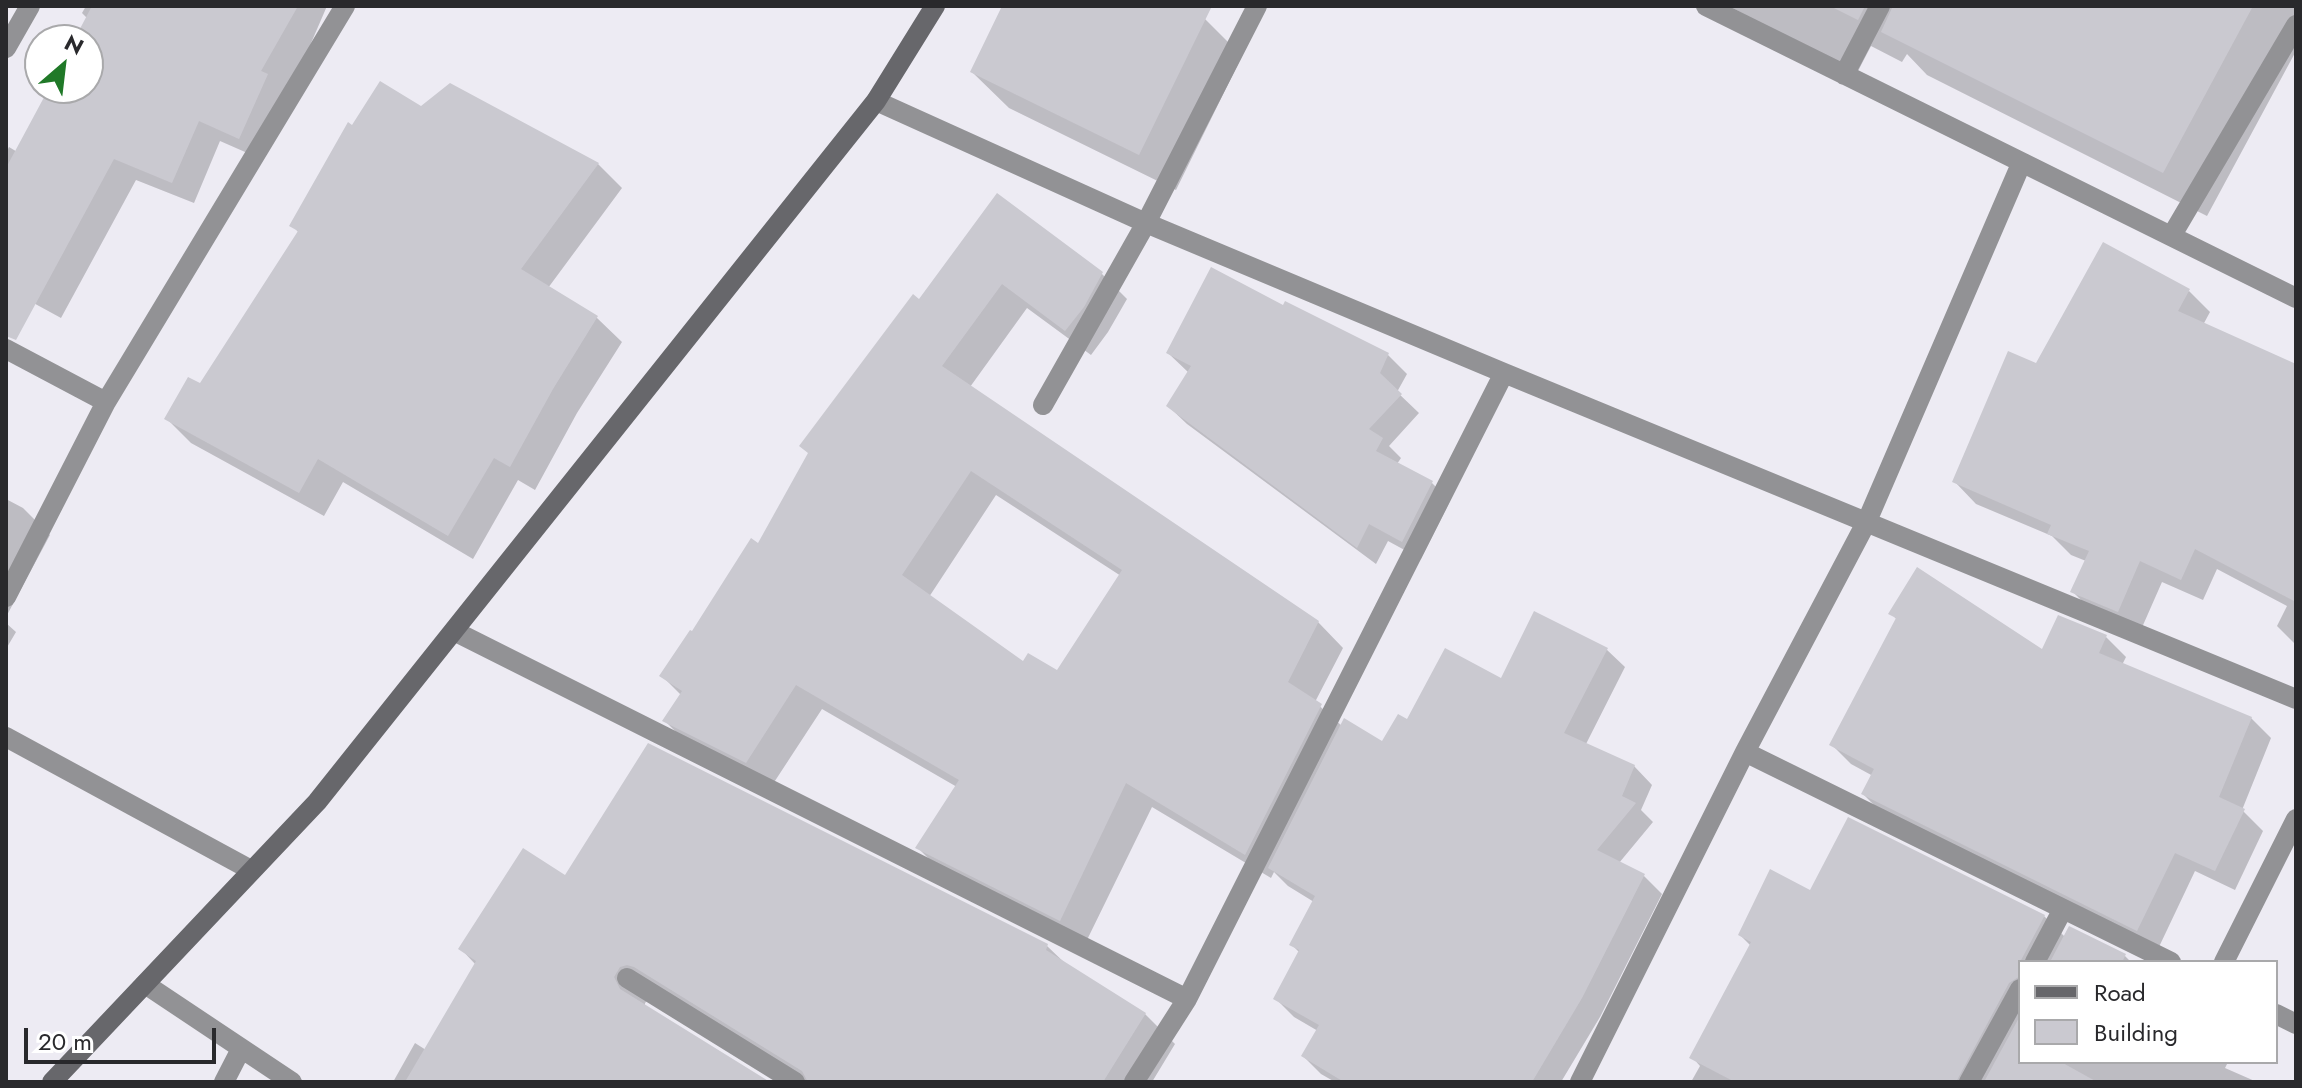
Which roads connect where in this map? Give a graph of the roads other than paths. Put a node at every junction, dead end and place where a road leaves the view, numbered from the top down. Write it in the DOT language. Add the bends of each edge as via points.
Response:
graph roads {
  1 [pos="30,6"];
  2 [pos="345,6"];
  3 [pos="935,6"];
  4 [pos="1257,6"];
  5 [pos="1706,6"];
  6 [pos="1880,6"];
  7 [pos="2296,25"];
  8 [pos="6,48"];
  9 [pos="1844,75"];
  10 [pos="876,101"];
  11 [pos="2021,164"];
  12 [pos="1146,223"];
  13 [pos="2172,235"];
  14 [pos="2296,298"];
  15 [pos="6,349"];
  16 [pos="1504,373"];
  17 [pos="106,402"];
  18 [pos="1043,405"];
  19 [pos="1867,521"];
  20 [pos="6,597"];
  21 [pos="454,631"];
  22 [pos="2296,699"];
  23 [pos="6,737"];
  24 [pos="1745,752"];
  25 [pos="2296,819"];
  26 [pos="251,870"];
  27 [pos="2063,909"];
  28 [pos="2036,960"];
  29 [pos="2167,960"];
  30 [pos="2225,960"];
  31 [pos="627,978"];
  32 [pos="145,984"];
  33 [pos="2018,993"];
  34 [pos="1187,999"];
  35 [pos="2278,1015"];
  36 [pos="2296,1024"];
  37 [pos="241,1049"];
  38 [pos="52,1082"];
  39 [pos="224,1082"];
  40 [pos="292,1082"];
  41 [pos="795,1082"];
  42 [pos="1134,1082"];
  43 [pos="1580,1082"];
  44 [pos="1969,1082"];
  1 -- 8 [label="street"];
  2 -- 17 [label="street"];
  3 -- 10 [label="street"];
  4 -- 12 [label="street"];
  5 -- 9 [label="street"];
  6 -- 9 [label="street"];
  7 -- 13 [label="street"];
  9 -- 11 [label="street"];
  10 -- 12 [label="street"];
  10 -- 21 [label="street"];
  11 -- 13 [label="street"];
  11 -- 19 [label="street"];
  12 -- 16 [label="street"];
  12 -- 18 [label="street"];
  13 -- 14 [label="street"];
  15 -- 17 [label="street"];
  16 -- 19 [label="street"];
  16 -- 34 [label="street"];
  17 -- 20 [label="street"];
  19 -- 22 [label="street"];
  19 -- 24 [label="street"];
  21 -- 26 [label="street" via="317,802"];
  21 -- 34 [label="street"];
  23 -- 26 [label="street"];
  24 -- 27 [label="street"];
  24 -- 43 [label="street"];
  25 -- 30 [label="street"];
  26 -- 32 [label="street"];
  27 -- 28 [label="street"];
  27 -- 29 [label="street"];
  31 -- 41 [label="street"];
  32 -- 37 [label="street"];
  32 -- 38 [label="street"];
  33 -- 44 [label="street"];
  34 -- 42 [label="street"];
  35 -- 36 [label="street"];
  37 -- 39 [label="street"];
  37 -- 40 [label="street"];
}
